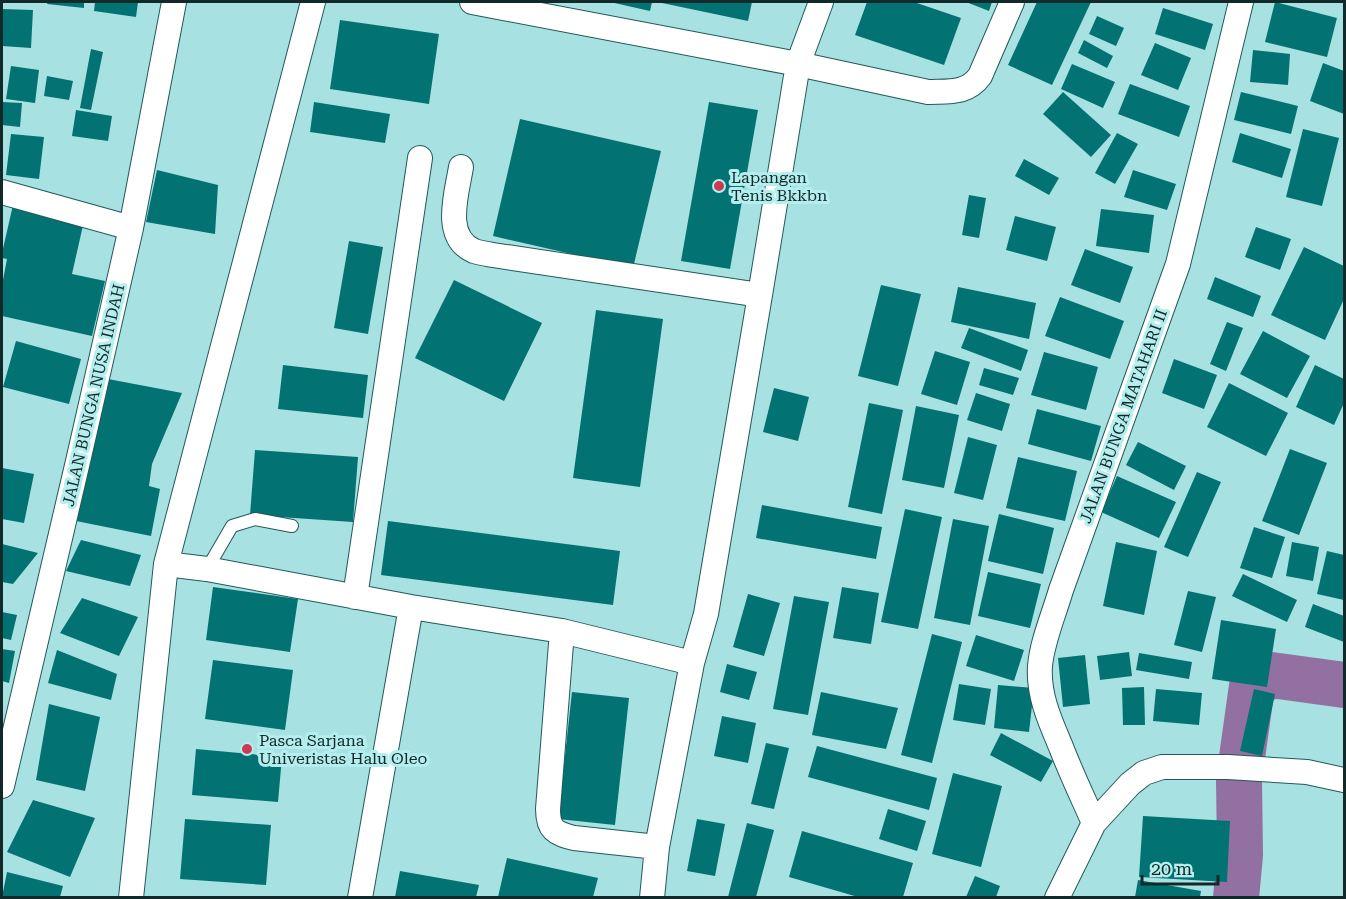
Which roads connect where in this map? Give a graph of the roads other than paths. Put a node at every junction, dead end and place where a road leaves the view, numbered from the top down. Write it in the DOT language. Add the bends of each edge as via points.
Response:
graph roads {
  1 [pos="174,2"];
  2 [pos="313,2"];
  3 [pos="472,2"];
  4 [pos="821,2"];
  5 [pos="1012,2"];
  6 [pos="1240,2"];
  7 [pos="798,64"];
  8 [pos="420,158"];
  9 [pos="461,167"];
  10 [pos="2,192"];
  11 [pos="131,228"];
  12 [pos="760,296"];
  13 [pos="292,526"];
  14 [pos="166,564"];
  15 [pos="207,570"];
  16 [pos="355,597"];
  17 [pos="411,607"];
  18 [pos="562,631"];
  19 [pos="692,663"];
  20 [pos="1344,780"];
  21 [pos="2,786"];
  22 [pos="1094,824"];
  23 [pos="657,847"];
  24 [pos="131,897"];
  25 [pos="360,897"];
  26 [pos="652,897"];
  27 [pos="1057,897"];
  1 -- 11 [label="street, JALAN BUNGA NUSA INDAH"];
  2 -- 14 [label="street"];
  3 -- 7 [label="street"];
  4 -- 7 [label="street"];
  5 -- 7 [label="street" via="980,76 965,89 928,92"];
  6 -- 22 [label="street, JALAN BUNGA MATAHARI II" via="1178,264 1061,590 1040,664 1043,702"];
  7 -- 12 [label="street"];
  8 -- 16 [label="street"];
  9 -- 12 [label="street" via="453,213 460,239 472,250"];
  10 -- 11 [label="street"];
  11 -- 21 [label="street, JALAN BUNGA NUSA INDAH"];
  12 -- 19 [label="street" via="706,614"];
  13 -- 15 [label="lane" via="255,519 232,526"];
  14 -- 15 [label="street"];
  14 -- 24 [label="street"];
  15 -- 16 [label="street"];
  16 -- 17 [label="street"];
  17 -- 18 [label="street"];
  17 -- 25 [label="street"];
  18 -- 19 [label="street"];
  18 -- 23 [label="street" via="548,809 550,827 574,838"];
  19 -- 23 [label="street"];
  20 -- 22 [label="street" via="1307,772 1162,767 1144,773 1130,784"];
  22 -- 27 [label="street"];
  23 -- 26 [label="street"];
}
